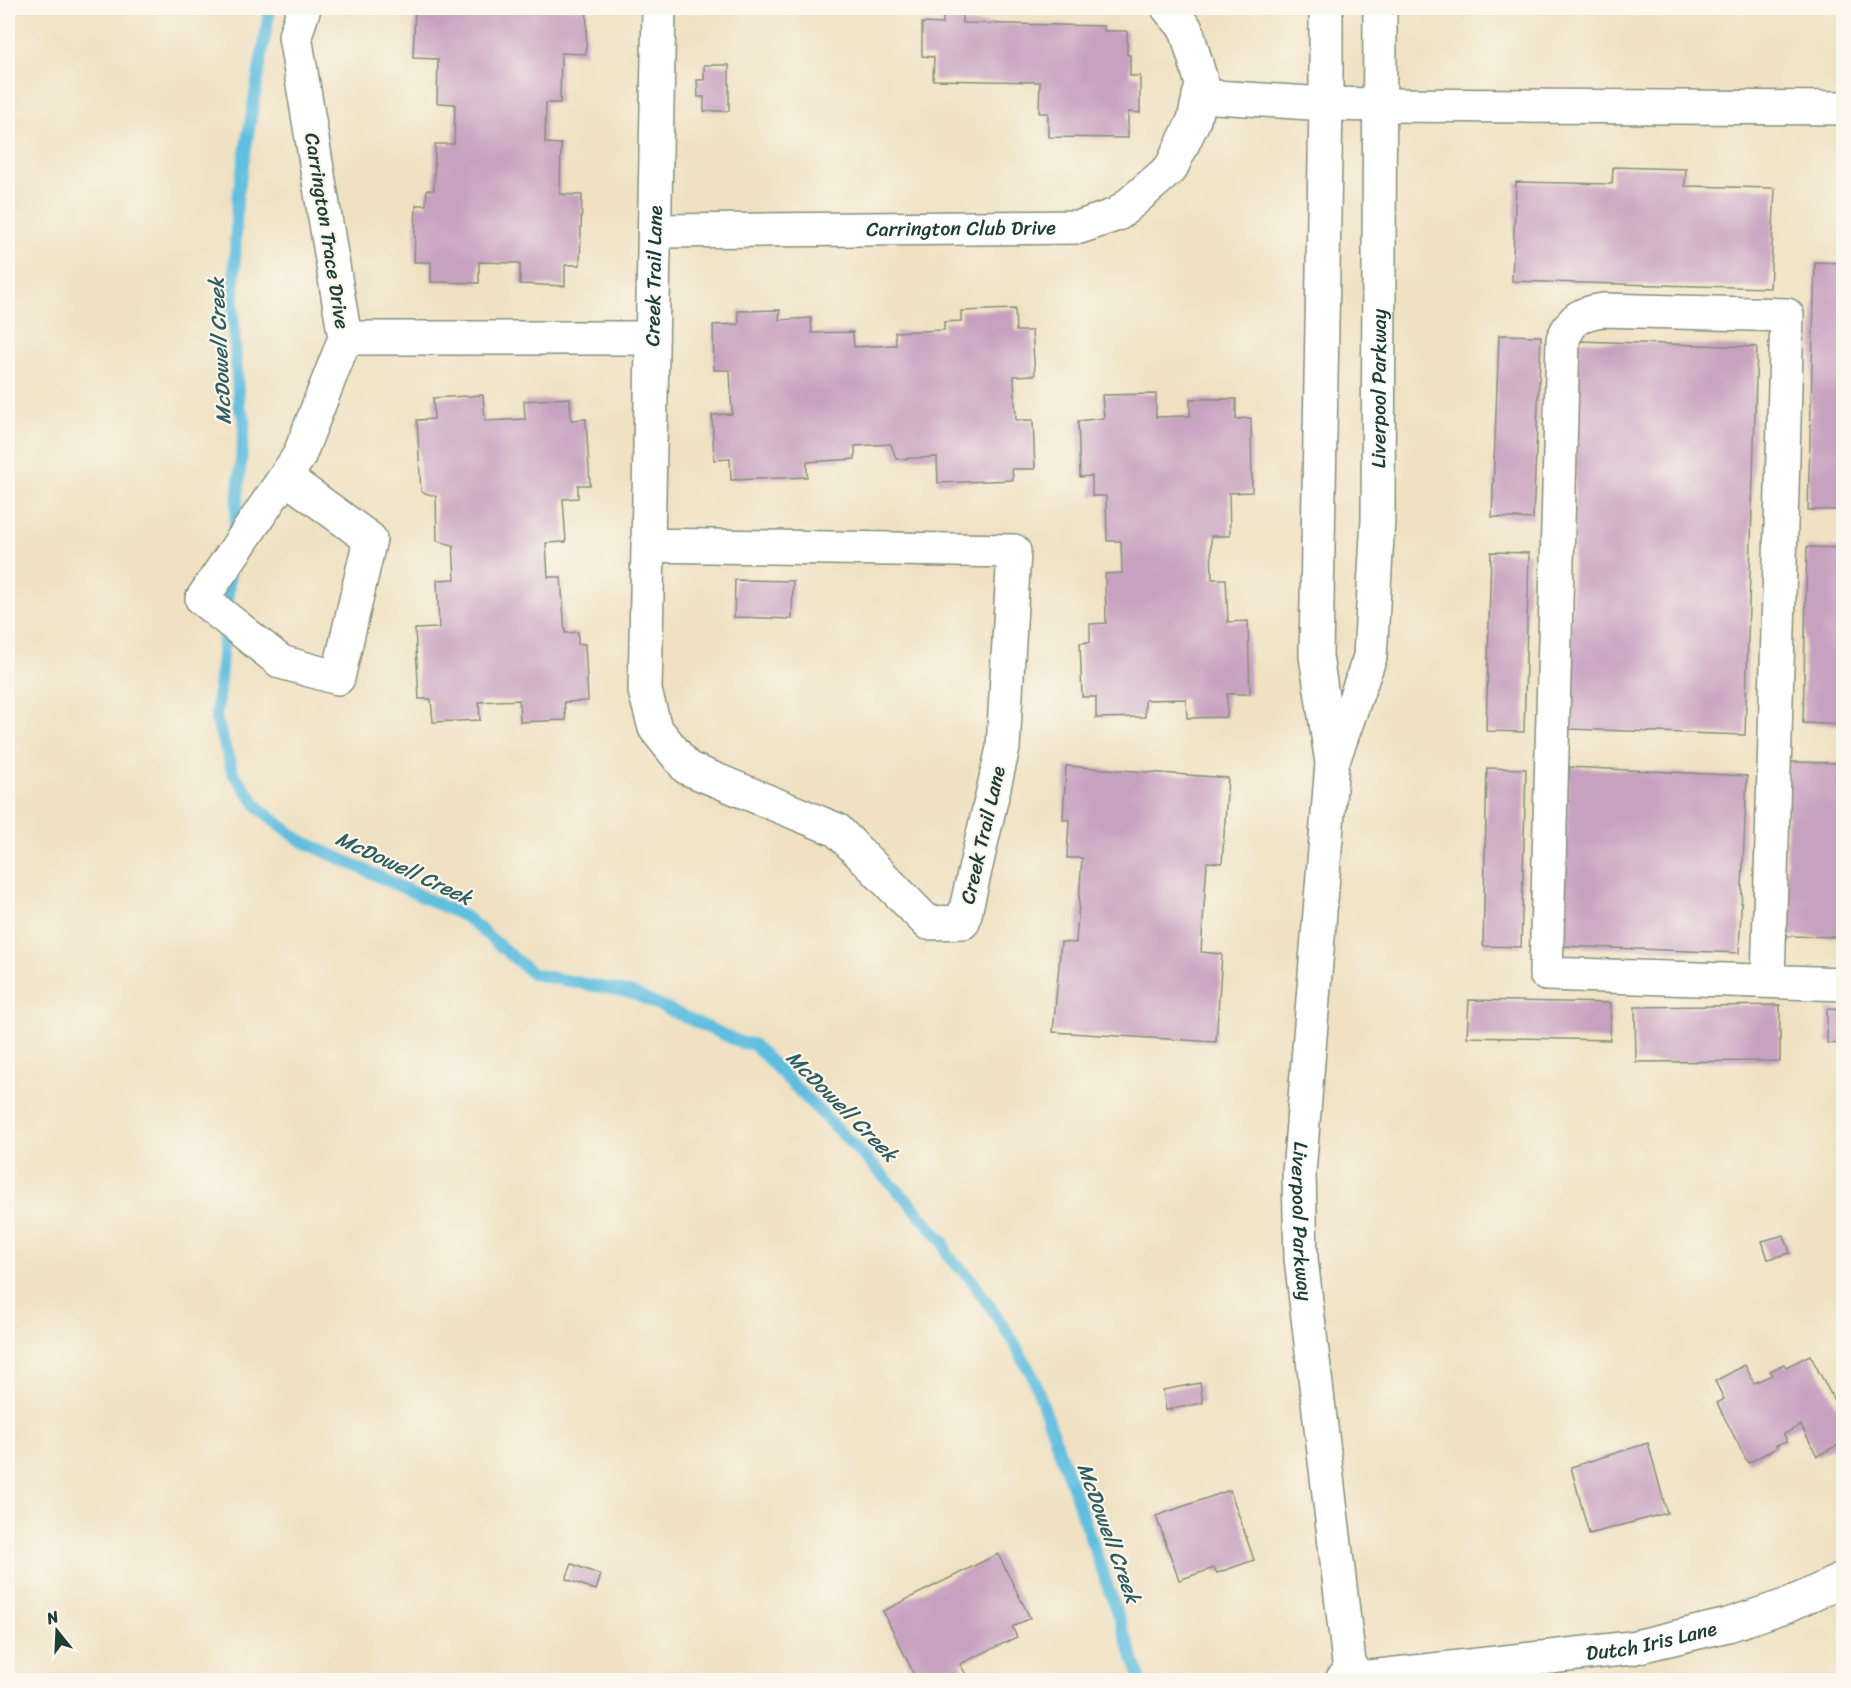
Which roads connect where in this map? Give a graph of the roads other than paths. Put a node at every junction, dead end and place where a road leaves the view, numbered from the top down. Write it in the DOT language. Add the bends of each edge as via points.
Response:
graph roads {
  1 [pos="304,8"];
  2 [pos="659,8"];
  3 [pos="1168,8"];
  4 [pos="1326,8"];
  5 [pos="1380,8"];
  6 [pos="1199,96"];
  7 [pos="1326,104"];
  8 [pos="1381,105"];
  9 [pos="1844,108"];
  10 [pos="655,231"];
  11 [pos="345,338"];
  12 [pos="652,338"];
  13 [pos="285,477"];
  14 [pos="648,545"];
  15 [pos="1332,762"];
  16 [pos="1768,981"];
  17 [pos="1844,984"];
  18 [pos="1844,1579"];
  19 [pos="1346,1680"];
  1 -- 11 [label="street, Carrington Trace Drive" via="295,36"];
  2 -- 10 [label="street, Creek Trail Lane"];
  3 -- 6 [label="street, Carrington Club Drive" via="1186,29 1202,84"];
  4 -- 7 [label="street, Liverpool Parkway"];
  5 -- 8 [label="street, Liverpool Parkway"];
  6 -- 7 [label="street"];
  6 -- 10 [label="street, Carrington Club Drive" via="1194,120 1171,168 1118,214 1080,227"];
  7 -- 8 [label="street"];
  7 -- 15 [label="street, Liverpool Parkway" via="1316,656"];
  8 -- 9 [label="street"];
  8 -- 15 [label="street, Liverpool Parkway" via="1378,519 1370,657"];
  10 -- 12 [label="street, Creek Trail Lane"];
  11 -- 12 [label="street"];
  11 -- 13 [label="street, Carrington Trace Drive" via="299,456"];
  12 -- 14 [label="street, Creek Trail Lane"];
  13 -- 13 [label="street, Carrington Trace Drive" via="202,599 281,662 338,678 370,539"];
  14 -- 14 [label="street, Creek Trail Lane" via="645,691 655,728 687,768 837,830 928,922 963,922 1003,748 1014,551"];
  15 -- 19 [label="street, Liverpool Parkway" via="1299,1173 1301,1259"];
  16 -- 16 [label="street" via="1546,974 1563,339 1569,324 1585,312 1787,315"];
  16 -- 17 [label="street"];
  18 -- 19 [label="street, Dutch Iris Lane" via="1788,1605 1728,1625 1631,1648"];
}
